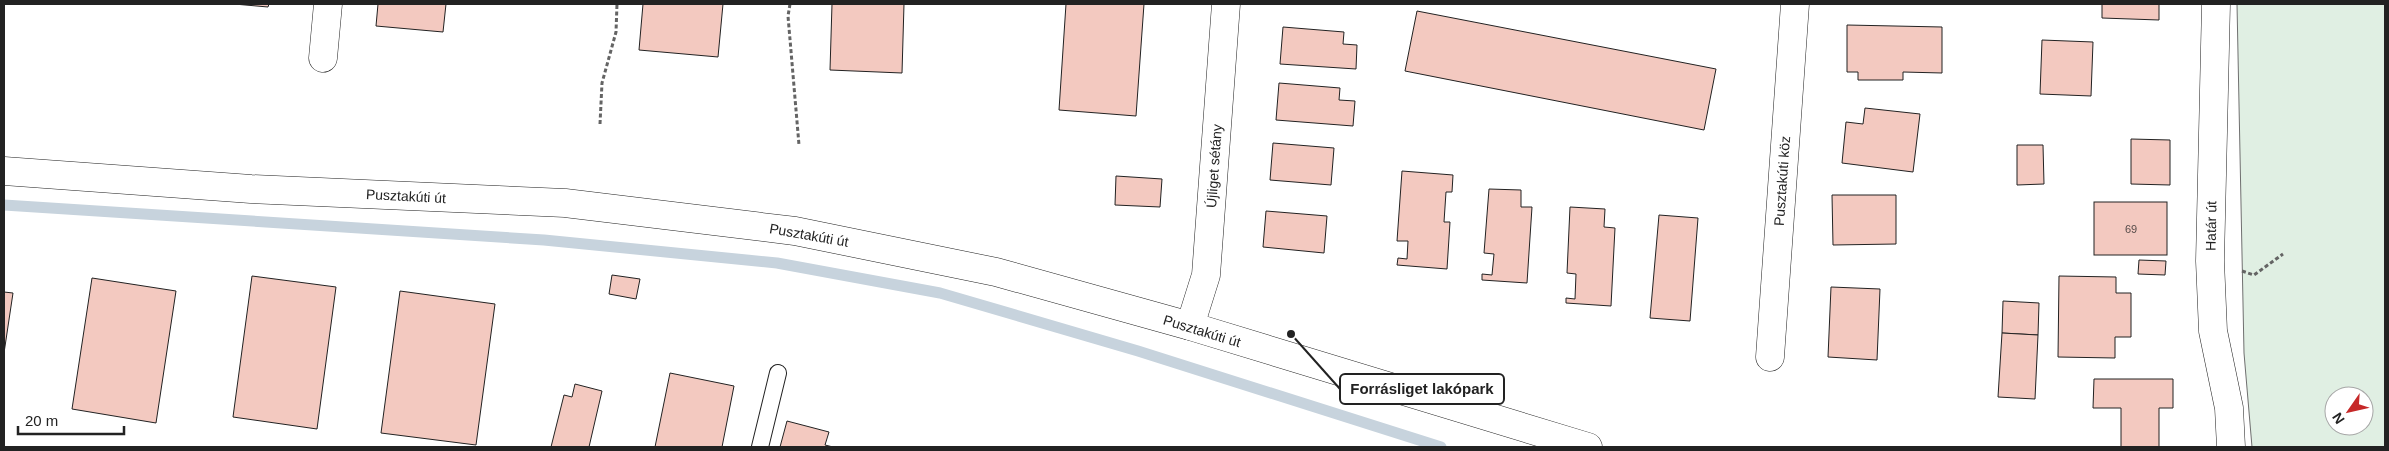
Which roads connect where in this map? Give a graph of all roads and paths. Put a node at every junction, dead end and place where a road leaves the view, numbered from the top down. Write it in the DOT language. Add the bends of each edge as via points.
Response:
graph roads {
  1 [pos="328,4"];
  2 [pos="617,4"];
  3 [pos="790,4"];
  4 [pos="1226,4"];
  5 [pos="1795,4"];
  6 [pos="2216,4"];
  7 [pos="323,58"];
  8 [pos="600,124"];
  9 [pos="799,145"];
  10 [pos="4,171"];
  11 [pos="2283,254"];
  12 [pos="2254,275"];
  13 [pos="1190,326"];
  14 [pos="1770,357"];
  15 [pos="778,372"];
  16 [pos="760,447"];
  17 [pos="1588,447"];
  18 [pos="2231,447"];
  1 -- 7 [label="street"];
  2 -- 8 [label="path" via="616,32 602,83"];
  3 -- 9 [label="path" via="788,16"];
  4 -- 13 [label="street, Újliget sétány" via="1206,275"];
  5 -- 14 [label="street, Pusztakúti köz"];
  6 -- 18 [label="street, Határ út" via="2211,278 2213,331 2230,408"];
  10 -- 13 [label="street, Pusztakúti út" via="251,189 565,203 795,230 996,272"];
  11 -- 12 [label="path"];
  13 -- 17 [label="street, Pusztakúti út"];
  15 -- 16 [label="lane"];
}
